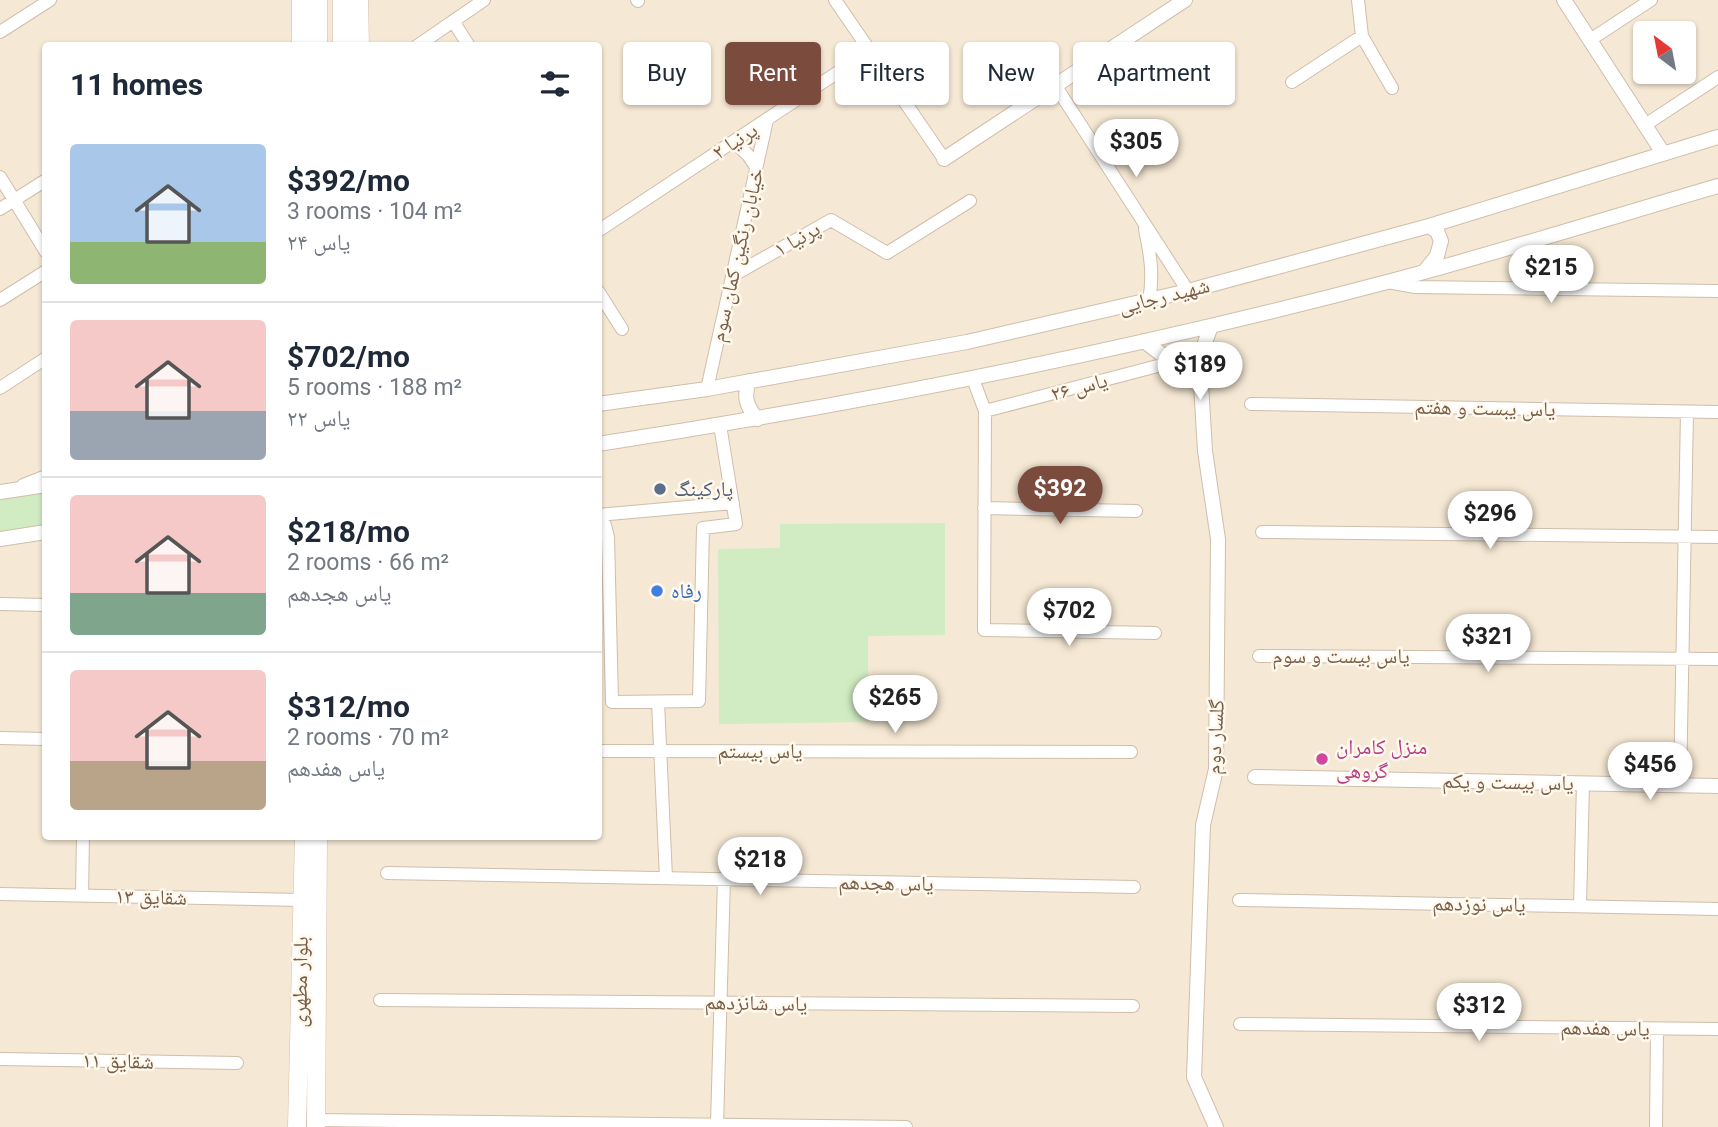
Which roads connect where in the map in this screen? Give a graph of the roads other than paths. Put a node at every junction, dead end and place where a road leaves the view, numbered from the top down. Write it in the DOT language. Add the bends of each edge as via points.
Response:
graph roads {
  1 [pos="50,0"];
  2 [pos="301,0"];
  3 [pos="318,0"];
  4 [pos="342,0"];
  5 [pos="359,0"];
  6 [pos="484,0"];
  7 [pos="835,0"];
  8 [pos="1185,0"];
  9 [pos="1358,0"];
  10 [pos="1564,0"];
  11 [pos="1651,0"];
  12 [pos="453,21"];
  13 [pos="0,32"];
  14 [pos="1362,36"];
  15 [pos="1590,40"];
  16 [pos="301,42"];
  17 [pos="318,42"];
  18 [pos="342,42"];
  19 [pos="360,42"];
  20 [pos="423,42"];
  21 [pos="466,42"];
  22 [pos="864,42"];
  23 [pos="835,74"];
  24 [pos="1718,76"];
  25 [pos="1059,82"];
  26 [pos="1292,82"];
  27 [pos="1392,88"];
  28 [pos="1059,91"];
  29 [pos="907,105"];
  30 [pos="1025,105"];
  31 [pos="767,120"];
  32 [pos="1645,125"];
  33 [pos="1718,137"];
  34 [pos="734,142"];
  35 [pos="1663,153"];
  36 [pos="944,159"];
  37 [pos="757,167"];
  38 [pos="0,177"];
  39 [pos="42,182"];
  40 [pos="1718,186"];
  41 [pos="15,199"];
  42 [pos="970,201"];
  43 [pos="0,209"];
  44 [pos="1144,222"];
  45 [pos="1429,226"];
  46 [pos="602,228"];
  47 [pos="42,245"];
  48 [pos="1424,272"];
  49 [pos="42,274"];
  50 [pos="732,276"];
  51 [pos="1388,282"];
  52 [pos="1188,291"];
  53 [pos="1718,291"];
  54 [pos="602,297"];
  55 [pos="0,300"];
  56 [pos="1149,300"];
  57 [pos="1211,326"];
  58 [pos="622,329"];
  59 [pos="1144,341"];
  60 [pos="42,361"];
  61 [pos="1173,362"];
  62 [pos="972,379"];
  63 [pos="749,381"];
  64 [pos="1201,384"];
  65 [pos="0,388"];
  66 [pos="707,389"];
  67 [pos="602,403"];
  68 [pos="1251,404"];
  69 [pos="985,411"];
  70 [pos="1687,411"];
  71 [pos="1718,412"];
  72 [pos="757,419"];
  73 [pos="720,425"];
  74 [pos="602,443"];
  75 [pos="42,478"];
  76 [pos="42,486"];
  77 [pos="6,491"];
  78 [pos="733,503"];
  79 [pos="984,508"];
  80 [pos="1136,511"];
  81 [pos="602,517"];
  82 [pos="602,522"];
  83 [pos="1262,532"];
  84 [pos="42,533"];
  85 [pos="1685,536"];
  86 [pos="1718,537"];
  87 [pos="0,539"];
  88 [pos="0,604"];
  89 [pos="42,605"];
  90 [pos="1155,633"];
  91 [pos="1259,656"];
  92 [pos="1683,659"];
  93 [pos="1718,659"];
  94 [pos="658,702"];
  95 [pos="0,738"];
  96 [pos="42,738"];
  97 [pos="602,751"];
  98 [pos="659,751"];
  99 [pos="1131,752"];
  100 [pos="1255,777"];
  101 [pos="1583,783"];
  102 [pos="1680,785"];
  103 [pos="1718,786"];
  104 [pos="83,840"];
  105 [pos="304,840"];
  106 [pos="318,840"];
  107 [pos="387,873"];
  108 [pos="666,878"];
  109 [pos="724,879"];
  110 [pos="1134,887"];
  111 [pos="0,894"];
  112 [pos="82,896"];
  113 [pos="302,901"];
  114 [pos="1239,901"];
  115 [pos="1580,906"];
  116 [pos="1718,909"];
  117 [pos="380,1000"];
  118 [pos="720,1003"];
  119 [pos="1133,1006"];
  120 [pos="1240,1024"];
  121 [pos="1657,1028"];
  122 [pos="1718,1029"];
  123 [pos="0,1059"];
  124 [pos="237,1063"];
  125 [pos="316,1124"];
  126 [pos="717,1124"];
  127 [pos="654,1125"];
  128 [pos="297,1127"];
  129 [pos="906,1127"];
  130 [pos="1216,1127"];
  131 [pos="1656,1127"];
  1 -- 13 [label="street"];
  2 -- 16 [label="main road"];
  3 -- 17 [label="main road"];
  4 -- 18 [label="main road"];
  5 -- 19 [label="main road"];
  6 -- 12 [label="street"];
  7 -- 22 [label="street"];
  8 -- 25 [label="street"];
  9 -- 14 [label="street"];
  10 -- 15 [label="street"];
  11 -- 15 [label="street"];
  12 -- 20 [label="street"];
  12 -- 21 [label="street"];
  14 -- 26 [label="street"];
  14 -- 27 [label="street"];
  15 -- 32 [label="street"];
  23 -- 31 [label="street, پرنیا ۲"];
  24 -- 32 [label="street"];
  28 -- 44 [label="street"];
  29 -- 36 [label="street"];
  30 -- 36 [label="street"];
  31 -- 34 [label="street, پرنیا ۲"];
  31 -- 37 [label="street, خیابان رنگین کمان سوم"];
  32 -- 35 [label="street"];
  33 -- 35 [label="street, شهید رجایی"];
  34 -- 37 [label="street"];
  34 -- 46 [label="street, پرنیا ۲"];
  35 -- 45 [label="street, شهید رجایی"];
  37 -- 50 [label="street, خیابان رنگین کمان سوم"];
  38 -- 41 [label="street"];
  39 -- 41 [label="street"];
  40 -- 48 [label="street, شهید رجایی"];
  41 -- 43 [label="street"];
  41 -- 47 [label="street"];
  42 -- 50 [label="street, پرنیا ۱" via="887,253 831,220"];
  44 -- 52 [label="street"];
  44 -- 56 [label="street" via="1152,265"];
  45 -- 48 [label="street" via="1441,241 1437,256"];
  45 -- 52 [label="street, شهید رجایی"];
  48 -- 51 [label="street, شهید رجایی"];
  49 -- 55 [label="street"];
  50 -- 66 [label="street, خیابان رنگین کمان سوم"];
  51 -- 53 [label="street" via="1415,287"];
  51 -- 57 [label="street, شهید رجایی"];
  52 -- 56 [label="street, شهید رجایی"];
  54 -- 58 [label="street"];
  56 -- 63 [label="street, شهید رجایی" via="967,342"];
  57 -- 59 [label="street, شهید رجایی"];
  57 -- 64 [label="street, گلسار دوم" via="1202,351"];
  59 -- 61 [label="street"];
  59 -- 62 [label="street, شهید رجایی"];
  60 -- 65 [label="street"];
  61 -- 64 [label="street"];
  61 -- 69 [label="street, یاس ۲۶"];
  62 -- 69 [label="street"];
  62 -- 72 [label="street, شهید رجایی"];
  63 -- 66 [label="street, شهید رجایی"];
  63 -- 72 [label="street" via="746,401"];
  64 -- 130 [label="street, گلسار دوم" via="1218,539 1216,769 1203,825 1194,1077"];
  66 -- 67 [label="street, شهید رجایی"];
  68 -- 70 [label="street, یاس یبست و هفتم"];
  69 -- 79 [label="street"];
  70 -- 71 [label="street, یاس یبست و هفتم"];
  70 -- 85 [label="street"];
  72 -- 73 [label="street, شهید رجایی"];
  73 -- 74 [label="street, شهید رجایی"];
  73 -- 78 [label="street"];
  75 -- 77 [label="street"];
  76 -- 77 [label="street"];
  78 -- 81 [label="street"];
  78 -- 94 [label="street" via="736,524 703,528 699,701"];
  79 -- 80 [label="street"];
  79 -- 90 [label="street" via="984,630"];
  82 -- 94 [label="street" via="608,537 612,702"];
  83 -- 85 [label="street"];
  84 -- 87 [label="street"];
  85 -- 86 [label="street"];
  85 -- 92 [label="street"];
  88 -- 89 [label="street"];
  91 -- 92 [label="street, یاس بیست و سوم"];
  92 -- 93 [label="street, یاس بیست و سوم"];
  92 -- 102 [label="street"];
  94 -- 98 [label="street"];
  95 -- 96 [label="street"];
  97 -- 98 [label="street, یاس بیستم"];
  98 -- 99 [label="street, یاس بیستم"];
  98 -- 108 [label="street"];
  100 -- 101 [label="street, یاس بیست و یکم"];
  101 -- 102 [label="street, یاس بیست و یکم"];
  101 -- 115 [label="street"];
  102 -- 103 [label="street, یاس بیست و یکم"];
  104 -- 112 [label="street"];
  105 -- 113 [label="main road, بلوار مطهری"];
  106 -- 125 [label="main road, بلوار مطهری"];
  107 -- 108 [label="street, یاس هجدهم"];
  108 -- 109 [label="street, یاس هجدهم"];
  109 -- 110 [label="street, یاس هجدهم"];
  109 -- 118 [label="street"];
  111 -- 112 [label="street, شقایق ۱۳"];
  112 -- 113 [label="street, شقایق ۱۳"];
  113 -- 128 [label="main road, بلوار مطهری"];
  114 -- 115 [label="street, یاس نوزدهم"];
  115 -- 116 [label="street, یاس نوزدهم"];
  117 -- 118 [label="street, یاس شانزدهم"];
  118 -- 119 [label="street, یاس شانزدهم"];
  118 -- 126 [label="street"];
  120 -- 121 [label="street, یاس هفدهم"];
  121 -- 122 [label="street, یاس هفدهم"];
  121 -- 131 [label="street"];
  123 -- 124 [label="street, شقایق ۱۱"];
  125 -- 127 [label="street"];
  126 -- 127 [label="street"];
  126 -- 129 [label="street"];
}
